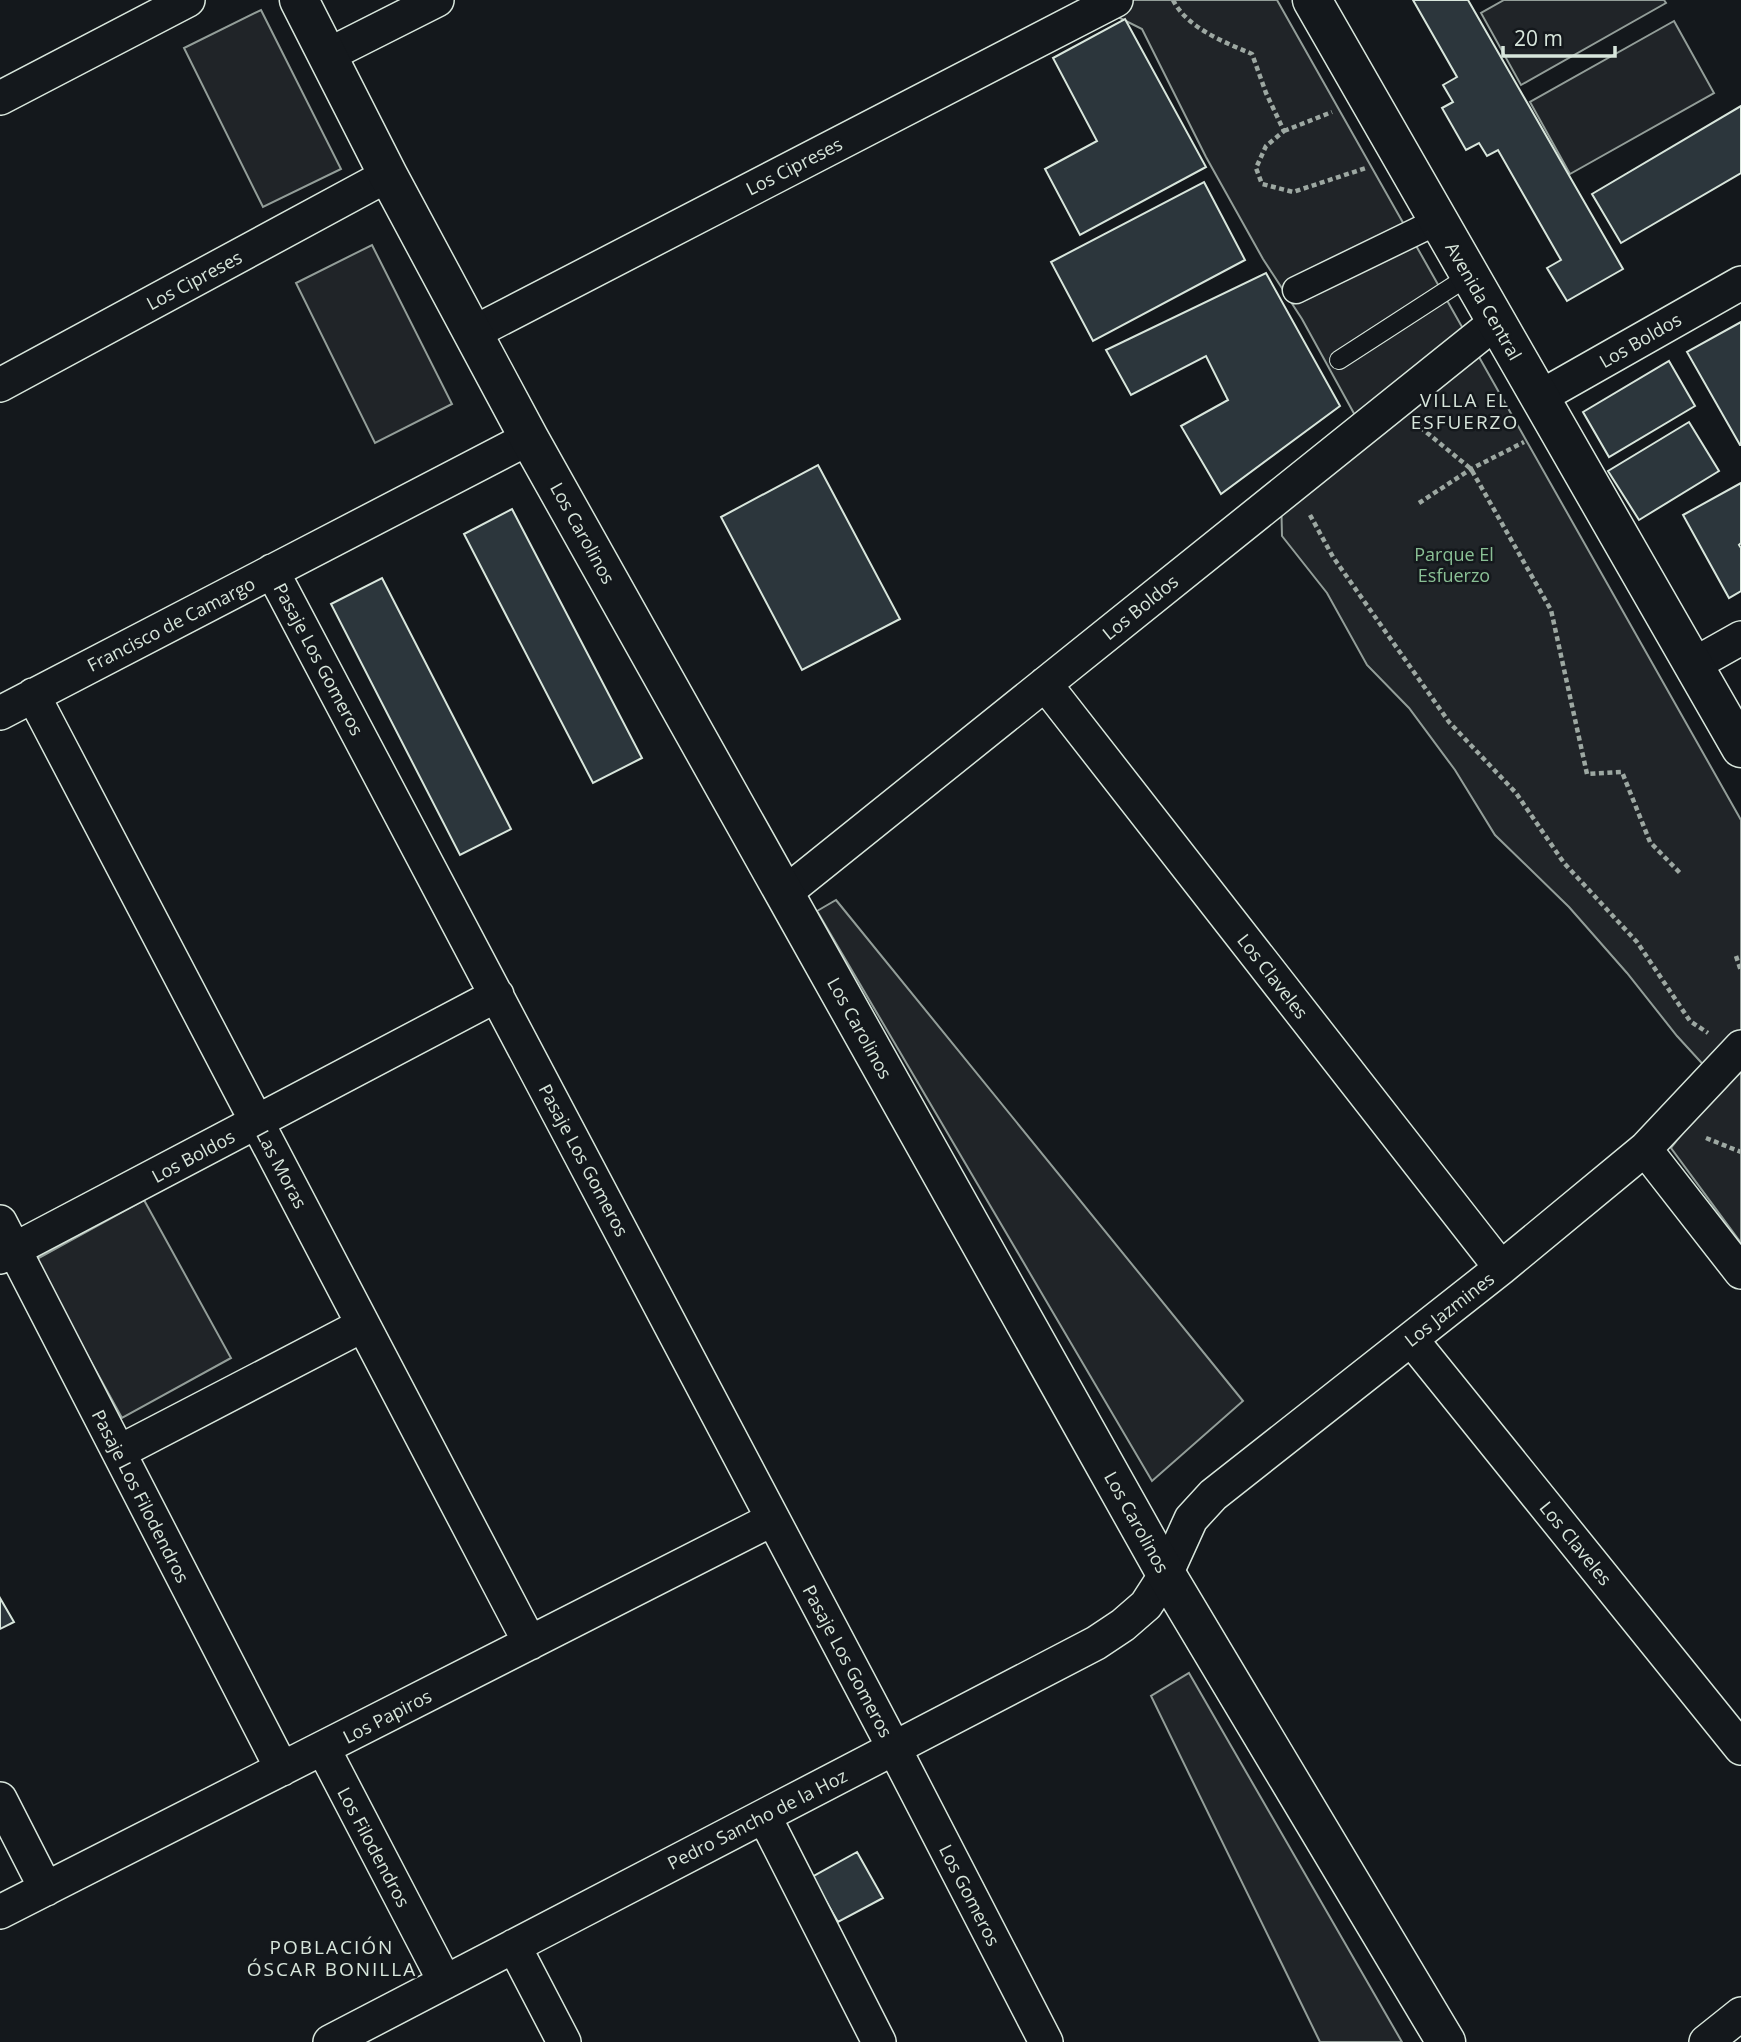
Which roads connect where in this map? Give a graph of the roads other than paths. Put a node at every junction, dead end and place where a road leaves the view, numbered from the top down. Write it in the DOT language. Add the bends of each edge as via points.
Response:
graph roads {
  1 [pos="188,0"];
  2 [pos="299,0"];
  3 [pos="437,0"];
  4 [pos="1116,0"];
  5 [pos="1312,0"];
  6 [pos="328,55"];
  7 [pos="0,98"];
  8 [pos="388,175"];
  9 [pos="1438,221"];
  10 [pos="1469,275"];
  11 [pos="1741,283"];
  12 [pos="1296,290"];
  13 [pos="1496,322"];
  14 [pos="473,332"];
  15 [pos="1339,360"];
  16 [pos="0,385"];
  17 [pos="1548,411"];
  18 [pos="530,438"];
  19 [pos="272,571"];
  20 [pos="1741,638"];
  21 [pos="1693,665"];
  22 [pos="1045,684"];
  23 [pos="33,695"];
  24 [pos="0,713"];
  25 [pos="1741,748"];
  26 [pos="785,893"];
  27 [pos="497,995"];
  28 [pos="1739,1050"];
  29 [pos="257,1122"];
  30 [pos="1645,1149"];
  31 [pos="5,1243"];
  32 [pos="1501,1268"];
  33 [pos="1741,1272"];
  34 [pos="363,1325"];
  35 [pos="1411,1339"];
  36 [pos="119,1452"];
  37 [pos="773,1519"];
  38 [pos="1166,1574"];
  39 [pos="530,1643"];
  40 [pos="323,1748"];
  41 [pos="894,1748"];
  42 [pos="1741,1748"];
  43 [pos="282,1769"];
  44 [pos="0,1799"];
  45 [pos="764,1816"];
  46 [pos="46,1889"];
  47 [pos="0,1912"];
  48 [pos="514,1946"];
  49 [pos="444,1982"];
  50 [pos="1741,2014"];
  51 [pos="330,2042"];
  52 [pos="564,2042"];
  53 [pos="880,2042"];
  54 [pos="1046,2042"];
  55 [pos="1446,2042"];
  56 [pos="1706,2042"];
  1 -- 7 [label="street"];
  2 -- 6 [label="street, Los Carolinos"];
  3 -- 6 [label="street"];
  4 -- 14 [label="street, Los Cipreses"];
  5 -- 9 [label="street, Avenida Central"];
  6 -- 8 [label="street, Los Carolinos"];
  8 -- 14 [label="street, Los Carolinos"];
  8 -- 16 [label="street, Los Cipreses"];
  9 -- 10 [label="street, Avenida Central"];
  9 -- 12 [label="street"];
  10 -- 13 [label="street, Avenida Central"];
  10 -- 15 [label="lane"];
  11 -- 17 [label="street, Los Boldos"];
  13 -- 17 [label="street, Avenida Central"];
  13 -- 22 [label="street, Los Boldos"];
  14 -- 18 [label="street, Los Carolinos"];
  17 -- 21 [label="street, Avenida Central"];
  18 -- 19 [label="street, Francisco de Camargo"];
  18 -- 26 [label="street, Los Carolinos"];
  19 -- 23 [label="street, Francisco de Camargo"];
  19 -- 27 [label="street, Pasaje Los Gomeros"];
  20 -- 21 [label="street"];
  21 -- 25 [label="street, Avenida Central"];
  22 -- 26 [label="street, Los Boldos"];
  22 -- 32 [label="street, Los Claveles"];
  23 -- 24 [label="street, Francisco de Camargo"];
  23 -- 29 [label="street, Las Moras"];
  26 -- 38 [label="street, Los Carolinos"];
  27 -- 29 [label="street, Los Boldos"];
  27 -- 37 [label="street, Pasaje Los Gomeros"];
  28 -- 30 [label="street, Los Jazmines"];
  29 -- 31 [label="street, Los Boldos"];
  29 -- 34 [label="street, Las Moras"];
  30 -- 32 [label="street, Los Jazmines"];
  30 -- 33 [label="street"];
  31 -- 36 [label="street, Pasaje Los Filodendros"];
  32 -- 35 [label="street, Los Jazmines"];
  34 -- 36 [label="street"];
  34 -- 39 [label="street, Las Moras"];
  35 -- 38 [label="street, Los Jazmines" via="1213,1495 1191,1519"];
  35 -- 42 [label="street, Los Claveles"];
  36 -- 43 [label="street, Pasaje Los Filodendros"];
  37 -- 39 [label="street, Los Papiros"];
  37 -- 41 [label="street, Pasaje Los Gomeros"];
  38 -- 41 [label="street, Pedro Sancho de la Hoz" via="1146,1605 1096,1643"];
  38 -- 55 [label="street, Los Carolinos"];
  39 -- 40 [label="street, Los Papiros"];
  40 -- 43 [label="street, Los Papiros"];
  40 -- 49 [label="street, Los Filodendros"];
  41 -- 45 [label="street, Pedro Sancho de la Hoz"];
  41 -- 54 [label="street, Los Gomeros"];
  43 -- 46 [label="street, Los Papiros"];
  44 -- 46 [label="street"];
  45 -- 48 [label="street, Pedro Sancho de la Hoz"];
  45 -- 53 [label="street"];
  46 -- 47 [label="street, Los Papiros"];
  48 -- 49 [label="street, Pedro Sancho de la Hoz"];
  48 -- 52 [label="street"];
  49 -- 51 [label="street, Pedro Sancho de la Hoz"];
  50 -- 56 [label="street"];
}
